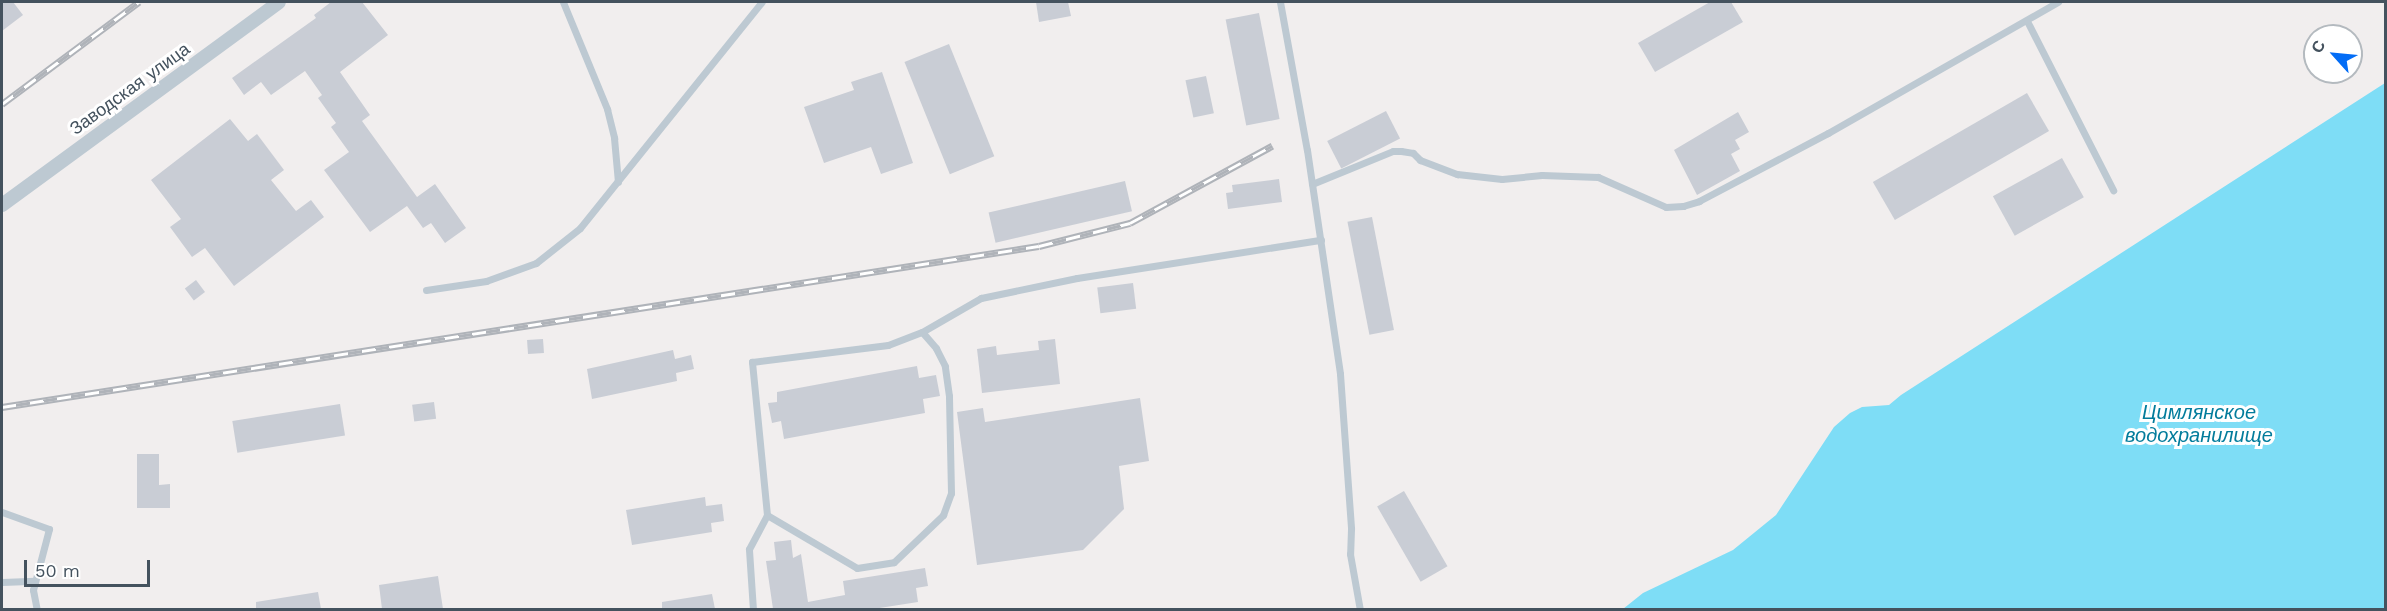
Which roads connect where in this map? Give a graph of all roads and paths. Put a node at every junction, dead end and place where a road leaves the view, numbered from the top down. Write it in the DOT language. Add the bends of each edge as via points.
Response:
graph roads {
  1 [pos="279,2"];
  2 [pos="563,2"];
  3 [pos="762,2"];
  4 [pos="1280,2"];
  5 [pos="2058,2"];
  6 [pos="2027,21"];
  7 [pos="618,182"];
  8 [pos="1312,184"];
  9 [pos="2113,190"];
  10 [pos="2,205"];
  11 [pos="1320,240"];
  12 [pos="426,290"];
  13 [pos="922,332"];
  14 [pos="2,512"];
  15 [pos="766,515"];
  16 [pos="35,581"];
  17 [pos="2,582"];
  18 [pos="37,609"];
  19 [pos="753,609"];
  20 [pos="1360,609"];
  1 -- 10 [label="street, Заводская улица"];
  2 -- 7 [label="lane" via="607,109"];
  3 -- 7 [label="lane"];
  4 -- 8 [label="lane"];
  5 -- 6 [label="lane"];
  6 -- 8 [label="lane" via="1828,133 1683,206 1665,207 1598,177 1542,175 1502,179 1457,174 1401,151"];
  6 -- 9 [label="lane"];
  7 -- 12 [label="lane" via="580,228 536,262 486,281"];
  8 -- 11 [label="lane"];
  11 -- 13 [label="lane" via="1077,278 981,298"];
  11 -- 20 [label="lane" via="1340,374 1350,554"];
  13 -- 15 [label="lane" via="888,345 753,362"];
  13 -- 15 [label="lane" via="945,366 949,396 951,493 943,515 894,562 857,568"];
  14 -- 16 [label="lane" via="49,529"];
  15 -- 19 [label="lane" via="749,549"];
  16 -- 17 [label="lane"];
  16 -- 18 [label="lane"];
}
